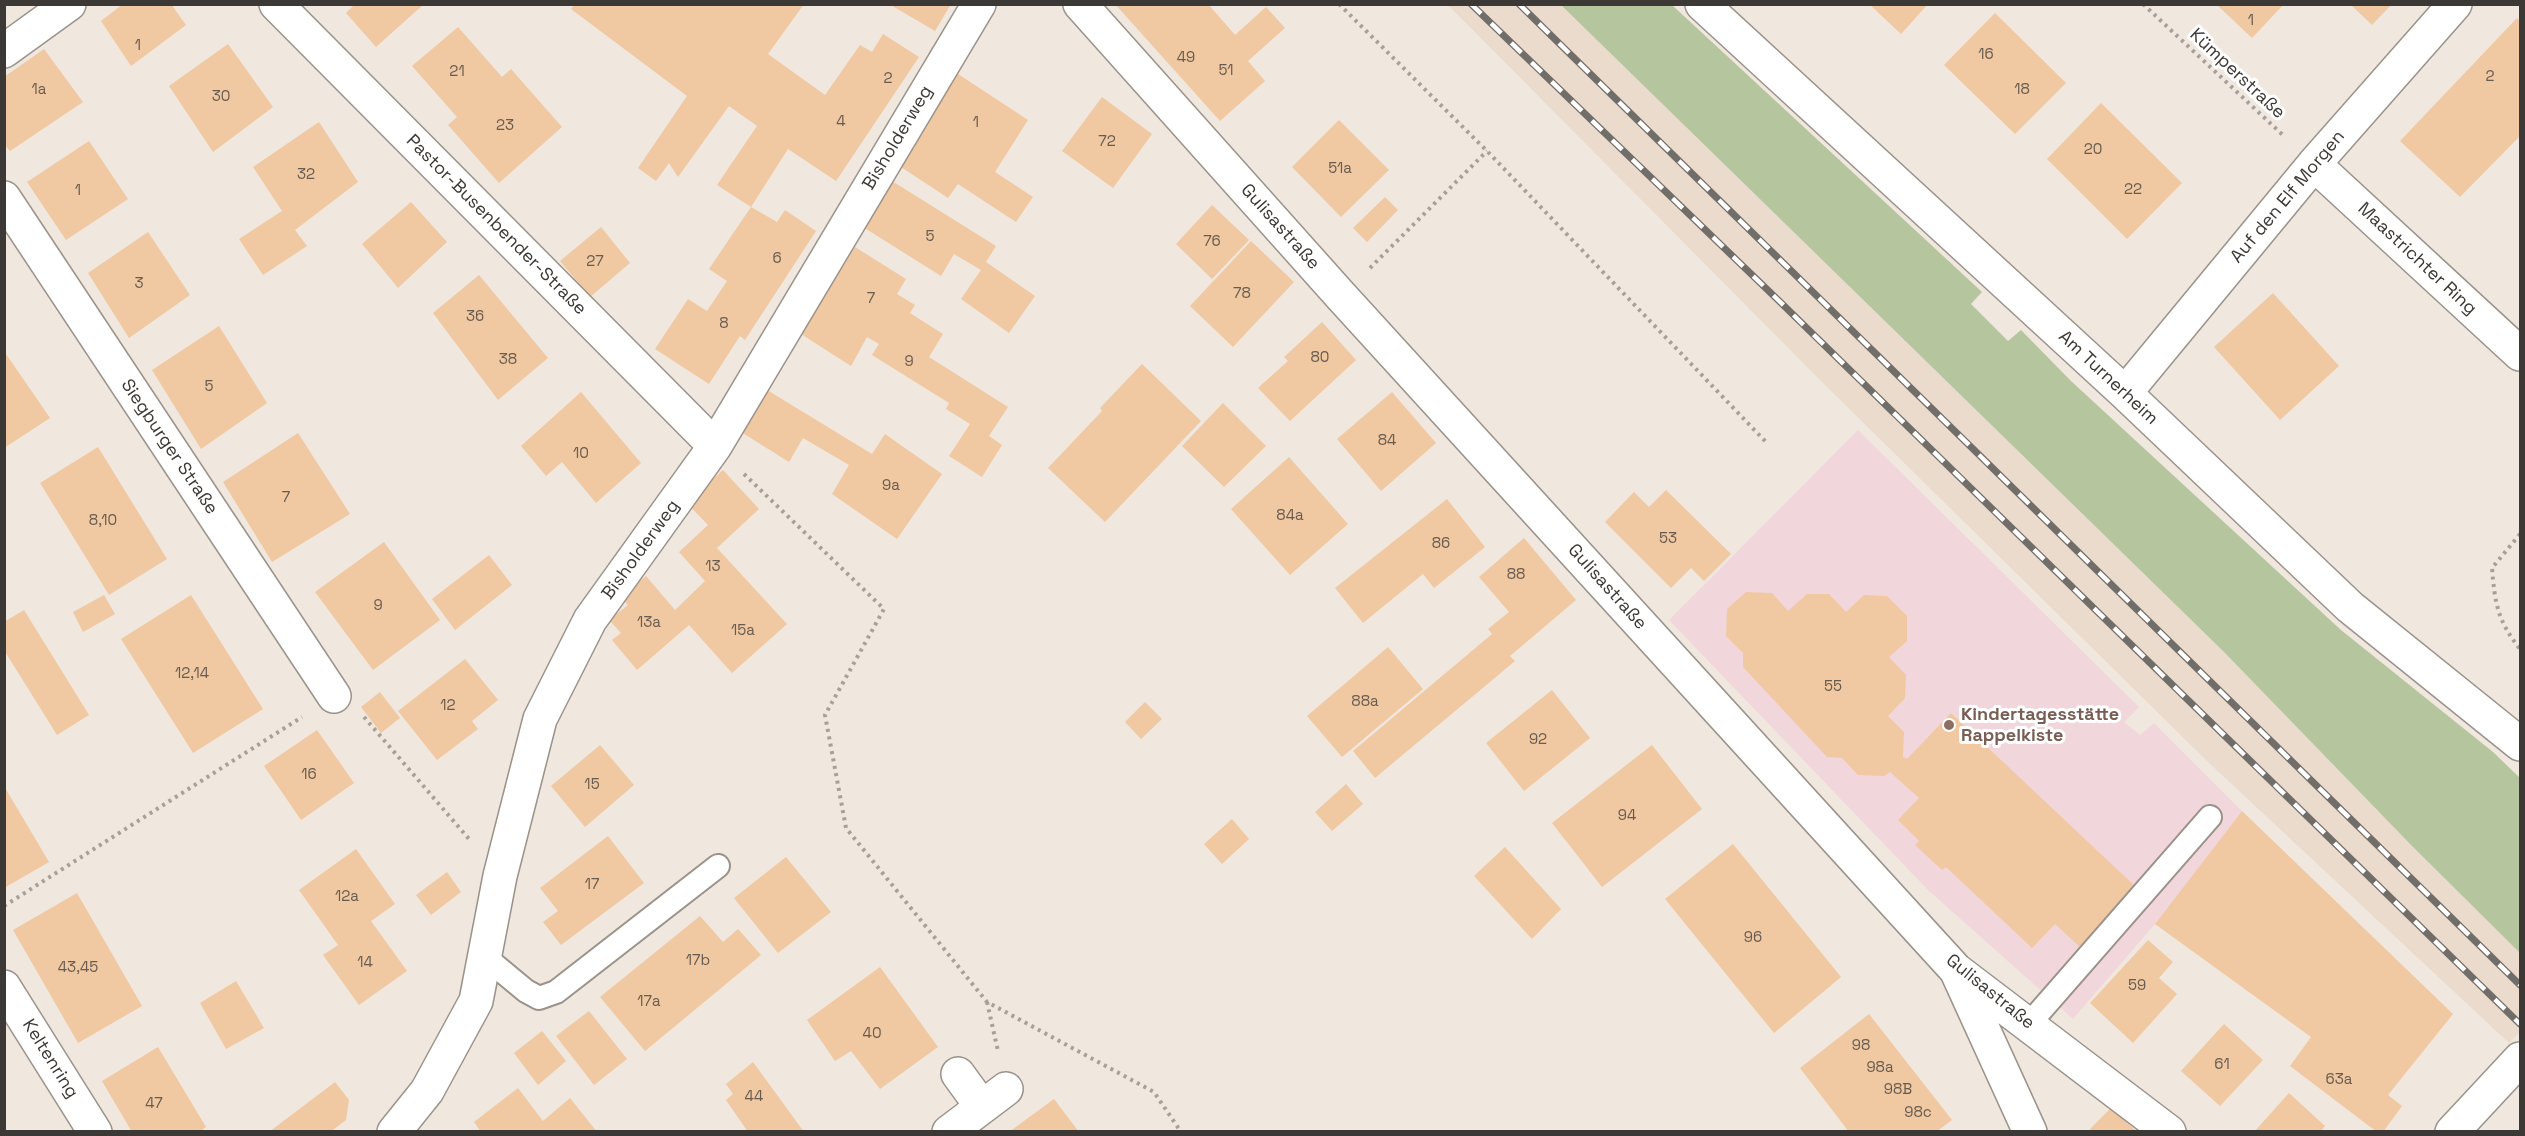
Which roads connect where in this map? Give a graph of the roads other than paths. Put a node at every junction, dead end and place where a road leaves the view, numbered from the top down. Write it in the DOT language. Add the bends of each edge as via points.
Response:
graph roads {
  1 [pos="69,4"];
  2 [pos="979,4"];
  3 [pos="1080,4"];
  4 [pos="1702,4"];
  5 [pos="2455,4"];
  6 [pos="281,6"];
  7 [pos="4,51"];
  8 [pos="2314,164"];
  9 [pos="4,198"];
  10 [pos="2520,354"];
  11 [pos="2125,393"];
  12 [pos="715,446"];
  13 [pos="334,696"];
  14 [pos="2520,744"];
  15 [pos="2210,817"];
  16 [pos="717,866"];
  17 [pos="485,957"];
  18 [pos="1956,970"];
  19 [pos="4,987"];
  20 [pos="2029,1024"];
  21 [pos="2510,1069"];
  22 [pos="958,1074"];
  23 [pos="95,1131"];
  24 [pos="394,1131"];
  25 [pos="949,1131"];
  26 [pos="2031,1131"];
  27 [pos="2169,1131"];
  28 [pos="2452,1131"];
  1 -- 7 [label="street"];
  2 -- 12 [label="street, Bisholderweg"];
  3 -- 18 [label="street, Gulisastraße"];
  4 -- 11 [label="street, Am Turnerheim"];
  5 -- 8 [label="street, Auf den Elf Morgen"];
  6 -- 12 [label="street, Pastor-Busenbender-Straße"];
  8 -- 10 [label="street, Maastrichter Ring"];
  8 -- 11 [label="street, Auf den Elf Morgen"];
  9 -- 13 [label="street, Siegburger Straße"];
  11 -- 14 [label="street, Am Turnerheim" via="2350,606"];
  12 -- 17 [label="street, Bisholderweg" via="590,620 540,719 500,876"];
  15 -- 20 [label="lane"];
  16 -- 17 [label="lane" via="556,992 539,998"];
  17 -- 24 [label="street, Bisholderweg" via="476,1001 427,1091"];
  18 -- 20 [label="street, Gulisastraße"];
  18 -- 26 [label="street"];
  19 -- 23 [label="street, Keltenring"];
  20 -- 27 [label="street, Gulisastraße"];
  21 -- 28 [label="street"];
  22 -- 25 [label="street" via="994,1098"];
}
